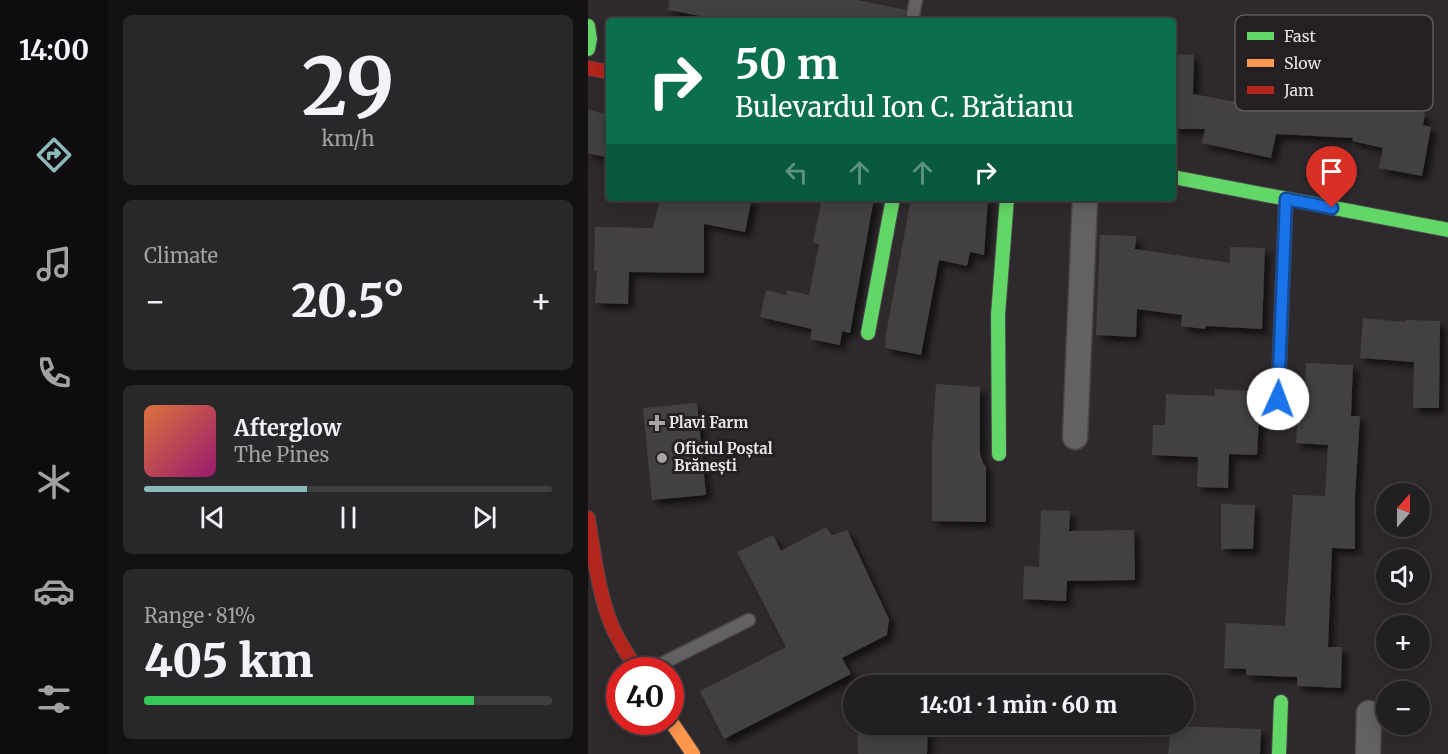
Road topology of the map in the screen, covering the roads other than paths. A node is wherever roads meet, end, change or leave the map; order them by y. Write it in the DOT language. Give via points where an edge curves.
graph roads {
  1 [pos="916,0"];
  2 [pos="913,18"];
  3 [pos="592,29"];
  4 [pos="588,50"];
  5 [pos="588,68"];
  6 [pos="606,71"];
  7 [pos="1176,178"];
  8 [pos="1286,199"];
  9 [pos="892,201"];
  10 [pos="1007,201"];
  11 [pos="1086,201"];
  12 [pos="1448,230"];
  13 [pos="868,333"];
  14 [pos="1278,399"];
  15 [pos="1075,437"];
  16 [pos="999,454"];
  17 [pos="588,518"];
  18 [pos="594,608"];
  19 [pos="749,620"];
  20 [pos="629,657"];
  21 [pos="675,657"];
  22 [pos="1281,702"];
  23 [pos="1369,714"];
  24 [pos="680,735"];
  25 [pos="693,754"];
  26 [pos="1280,754"];
  27 [pos="1368,754"];
  1 -- 2 [label="lane"];
  3 -- 4 [label="street"];
  5 -- 6 [label="street"];
  7 -- 8 [label="street"];
  8 -- 12 [label="street"];
  8 -- 14 [label="street"];
  9 -- 13 [label="street"];
  10 -- 16 [label="street" via="998,315"];
  11 -- 15 [label="street"];
  17 -- 18 [label="street"];
  18 -- 20 [label="street" via="612,626"];
  19 -- 21 [label="lane"];
  22 -- 26 [label="street"];
  23 -- 27 [label="street"];
  24 -- 25 [label="street"];
}
